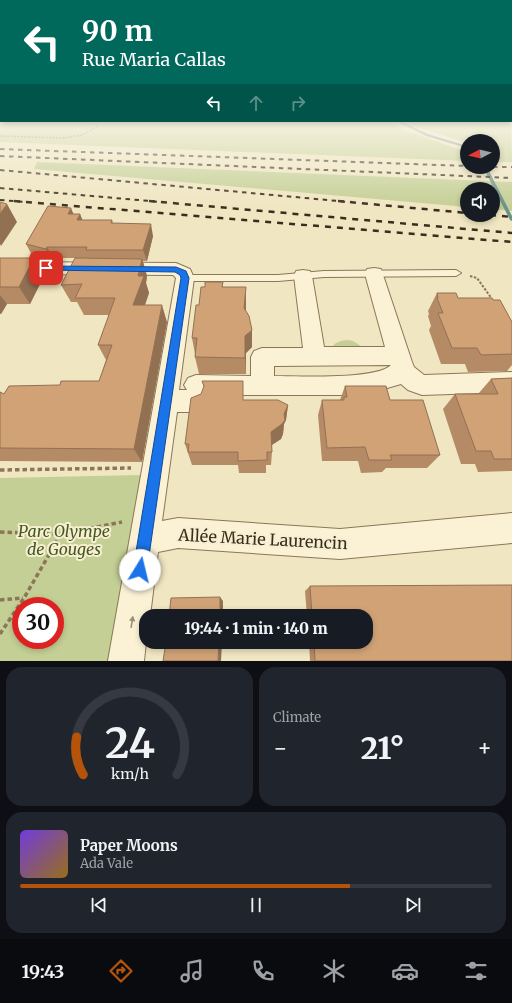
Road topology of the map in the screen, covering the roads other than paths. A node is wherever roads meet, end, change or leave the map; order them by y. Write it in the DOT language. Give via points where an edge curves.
graph roads {
  1 [pos="0,268"];
  2 [pos="456,273"];
  3 [pos="374,274"];
  4 [pos="303,276"];
  5 [pos="185,278"];
  6 [pos="325,357"];
  7 [pos="401,362"];
  8 [pos="512,382"];
  9 [pos="262,386"];
  10 [pos="339,386"];
  11 [pos="167,401"];
  12 [pos="512,528"];
  13 [pos="145,540"];
  14 [pos="126,661"];
  1 -- 5 [label="street" via="176,269 183,273"];
  2 -- 3 [label="lane"];
  3 -- 4 [label="lane"];
  3 -- 7 [label="street"];
  4 -- 5 [label="lane"];
  4 -- 6 [label="street"];
  5 -- 11 [label="street"];
  6 -- 7 [label="street"];
  6 -- 9 [label="street" via="262,357"];
  6 -- 10 [label="street"];
  7 -- 8 [label="street" via="407,376 422,386"];
  7 -- 10 [label="street" via="394,378 364,385"];
  9 -- 10 [label="street"];
  9 -- 11 [label="street" via="195,393"];
  11 -- 13 [label="street"];
  12 -- 13 [label="street, Allée Marie Laurencin" via="340,544 178,533"];
  14 -- 13 [label="street, one-way"];
}
